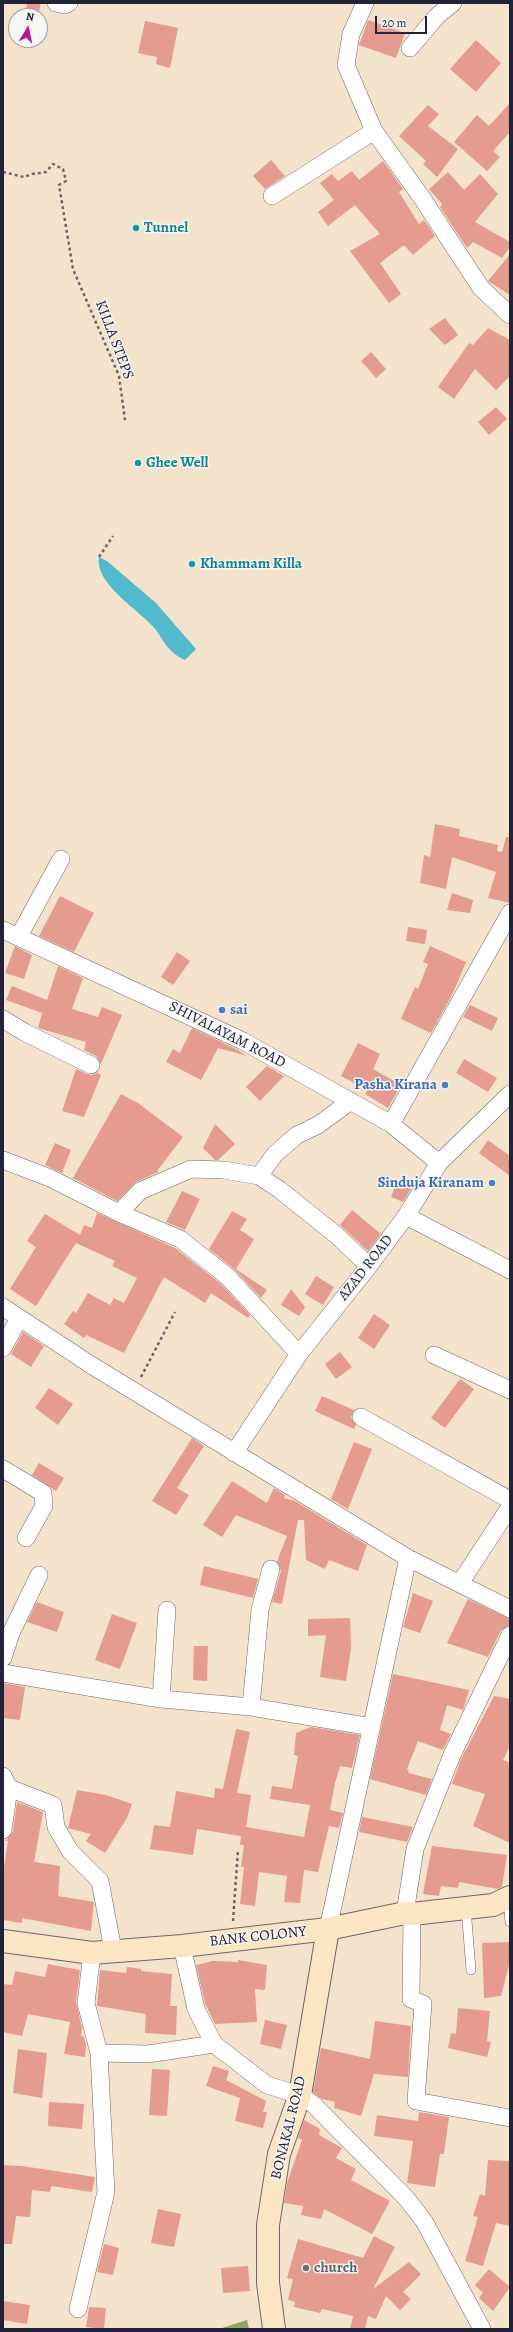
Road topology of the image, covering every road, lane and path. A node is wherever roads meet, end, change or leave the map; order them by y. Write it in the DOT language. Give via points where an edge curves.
graph roads {
  1 [pos="56,3"];
  2 [pos="69,3"];
  3 [pos="365,3"];
  4 [pos="453,3"];
  5 [pos="410,48"];
  6 [pos="374,131"];
  7 [pos="3,172"];
  8 [pos="272,196"];
  9 [pos="510,315"];
  10 [pos="125,420"];
  11 [pos="113,536"];
  12 [pos="99,557"];
  13 [pos="61,859"];
  14 [pos="510,913"];
  15 [pos="7,932"];
  16 [pos="3,1019"];
  17 [pos="91,1065"];
  18 [pos="510,1094"];
  19 [pos="351,1101"];
  20 [pos="391,1124"];
  21 [pos="3,1160"];
  22 [pos="439,1163"];
  23 [pos="259,1176"];
  24 [pos="119,1213"];
  25 [pos="406,1216"];
  26 [pos="369,1266"];
  27 [pos="510,1270"];
  28 [pos="3,1307"];
  29 [pos="175,1312"];
  30 [pos="19,1318"];
  31 [pos="3,1348"];
  32 [pos="299,1354"];
  33 [pos="434,1355"];
  34 [pos="134,1390"];
  35 [pos="510,1390"];
  36 [pos="361,1417"];
  37 [pos="234,1453"];
  38 [pos="3,1469"];
  39 [pos="510,1500"];
  40 [pos="510,1507"];
  41 [pos="26,1538"];
  42 [pos="408,1558"];
  43 [pos="271,1569"];
  44 [pos="39,1575"];
  45 [pos="460,1583"];
  46 [pos="510,1609"];
  47 [pos="167,1610"];
  48 [pos="510,1634"];
  49 [pos="3,1658"];
  50 [pos="3,1673"];
  51 [pos="161,1700"];
  52 [pos="251,1707"];
  53 [pos="372,1727"];
  54 [pos="6,1782"];
  55 [pos="3,1830"];
  56 [pos="238,1850"];
  57 [pos="509,1898"];
  58 [pos="466,1908"];
  59 [pos="409,1913"];
  60 [pos="510,1922"];
  61 [pos="328,1929"];
  62 [pos="232,1939"];
  63 [pos="3,1941"];
  64 [pos="182,1946"];
  65 [pos="103,1952"];
  66 [pos="471,1970"];
  67 [pos="214,2044"];
  68 [pos="99,2053"];
  69 [pos="300,2095"];
  70 [pos="510,2118"];
  71 [pos="78,2309"];
  72 [pos="274,2329"];
  73 [pos="482,2329"];
  1 -- 2 [label="street"];
  3 -- 6 [label="street" via="352,34 346,65"];
  4 -- 5 [label="street" via="436,16"];
  6 -- 8 [label="street"];
  6 -- 9 [label="street" via="481,288"];
  7 -- 10 [label="path, KILLA STEPS" via="24,177 46,172 54,164 63,169 66,181 59,185 73,269 119,376"];
  11 -- 12 [label="path"];
  13 -- 15 [label="street"];
  14 -- 20 [label="street"];
  15 -- 19 [label="street, SHIVALAYAM ROAD" via="243,1041"];
  16 -- 17 [label="street"];
  18 -- 22 [label="street, AZAD ROAD"];
  19 -- 20 [label="street, SHIVALAYAM ROAD"];
  19 -- 23 [label="street" via="318,1125 297,1135 275,1154"];
  20 -- 22 [label="street, SHIVALAYAM ROAD"];
  21 -- 24 [label="street" via="50,1178"];
  22 -- 25 [label="street, AZAD ROAD"];
  23 -- 24 [label="street" via="218,1169 191,1169 140,1191"];
  23 -- 26 [label="street" via="335,1234"];
  24 -- 32 [label="street" via="180,1239 228,1277"];
  25 -- 26 [label="street, AZAD ROAD"];
  25 -- 27 [label="street"];
  26 -- 32 [label="street, AZAD ROAD"];
  28 -- 30 [label="street"];
  29 -- 34 [label="path"];
  30 -- 31 [label="street"];
  30 -- 34 [label="street"];
  32 -- 37 [label="street, AZAD ROAD"];
  33 -- 35 [label="street"];
  34 -- 37 [label="street"];
  36 -- 39 [label="street"];
  37 -- 42 [label="street"];
  38 -- 41 [label="street" via="43,1493 44,1506"];
  40 -- 45 [label="street"];
  42 -- 45 [label="street"];
  42 -- 53 [label="street"];
  43 -- 52 [label="street" via="260,1610"];
  44 -- 49 [label="street" via="11,1633"];
  45 -- 46 [label="street"];
  47 -- 51 [label="street"];
  48 -- 59 [label="street" via="452,1755 415,1849"];
  50 -- 51 [label="street"];
  51 -- 52 [label="street"];
  52 -- 53 [label="street"];
  53 -- 61 [label="street"];
  54 -- 55 [label="street"];
  54 -- 65 [label="street" via="53,1805 56,1827 70,1851 100,1881"];
  56 -- 62 [label="path"];
  57 -- 58 [label="main road, BANK COLONY" via="493,1905"];
  57 -- 60 [label="lane"];
  58 -- 59 [label="main road, BANK COLONY"];
  58 -- 66 [label="lane"];
  59 -- 61 [label="main road, BANK COLONY"];
  59 -- 70 [label="street" via="411,1999 424,2004 416,2102"];
  61 -- 62 [label="main road, BANK COLONY"];
  61 -- 69 [label="main road, BONAKAL ROAD"];
  62 -- 64 [label="main road, BANK COLONY"];
  63 -- 65 [label="main road, BANK COLONY"];
  64 -- 65 [label="main road, BANK COLONY"];
  64 -- 67 [label="street" via="196,2009"];
  65 -- 68 [label="street" via="86,2003"];
  67 -- 68 [label="street" via="148,2054"];
  67 -- 69 [label="street" via="267,2086"];
  68 -- 71 [label="street" via="106,2192"];
  69 -- 72 [label="main road, BONAKAL ROAD" via="279,2154 268,2225 268,2284"];
  69 -- 73 [label="street" via="314,2104 406,2198 424,2221"];
}
